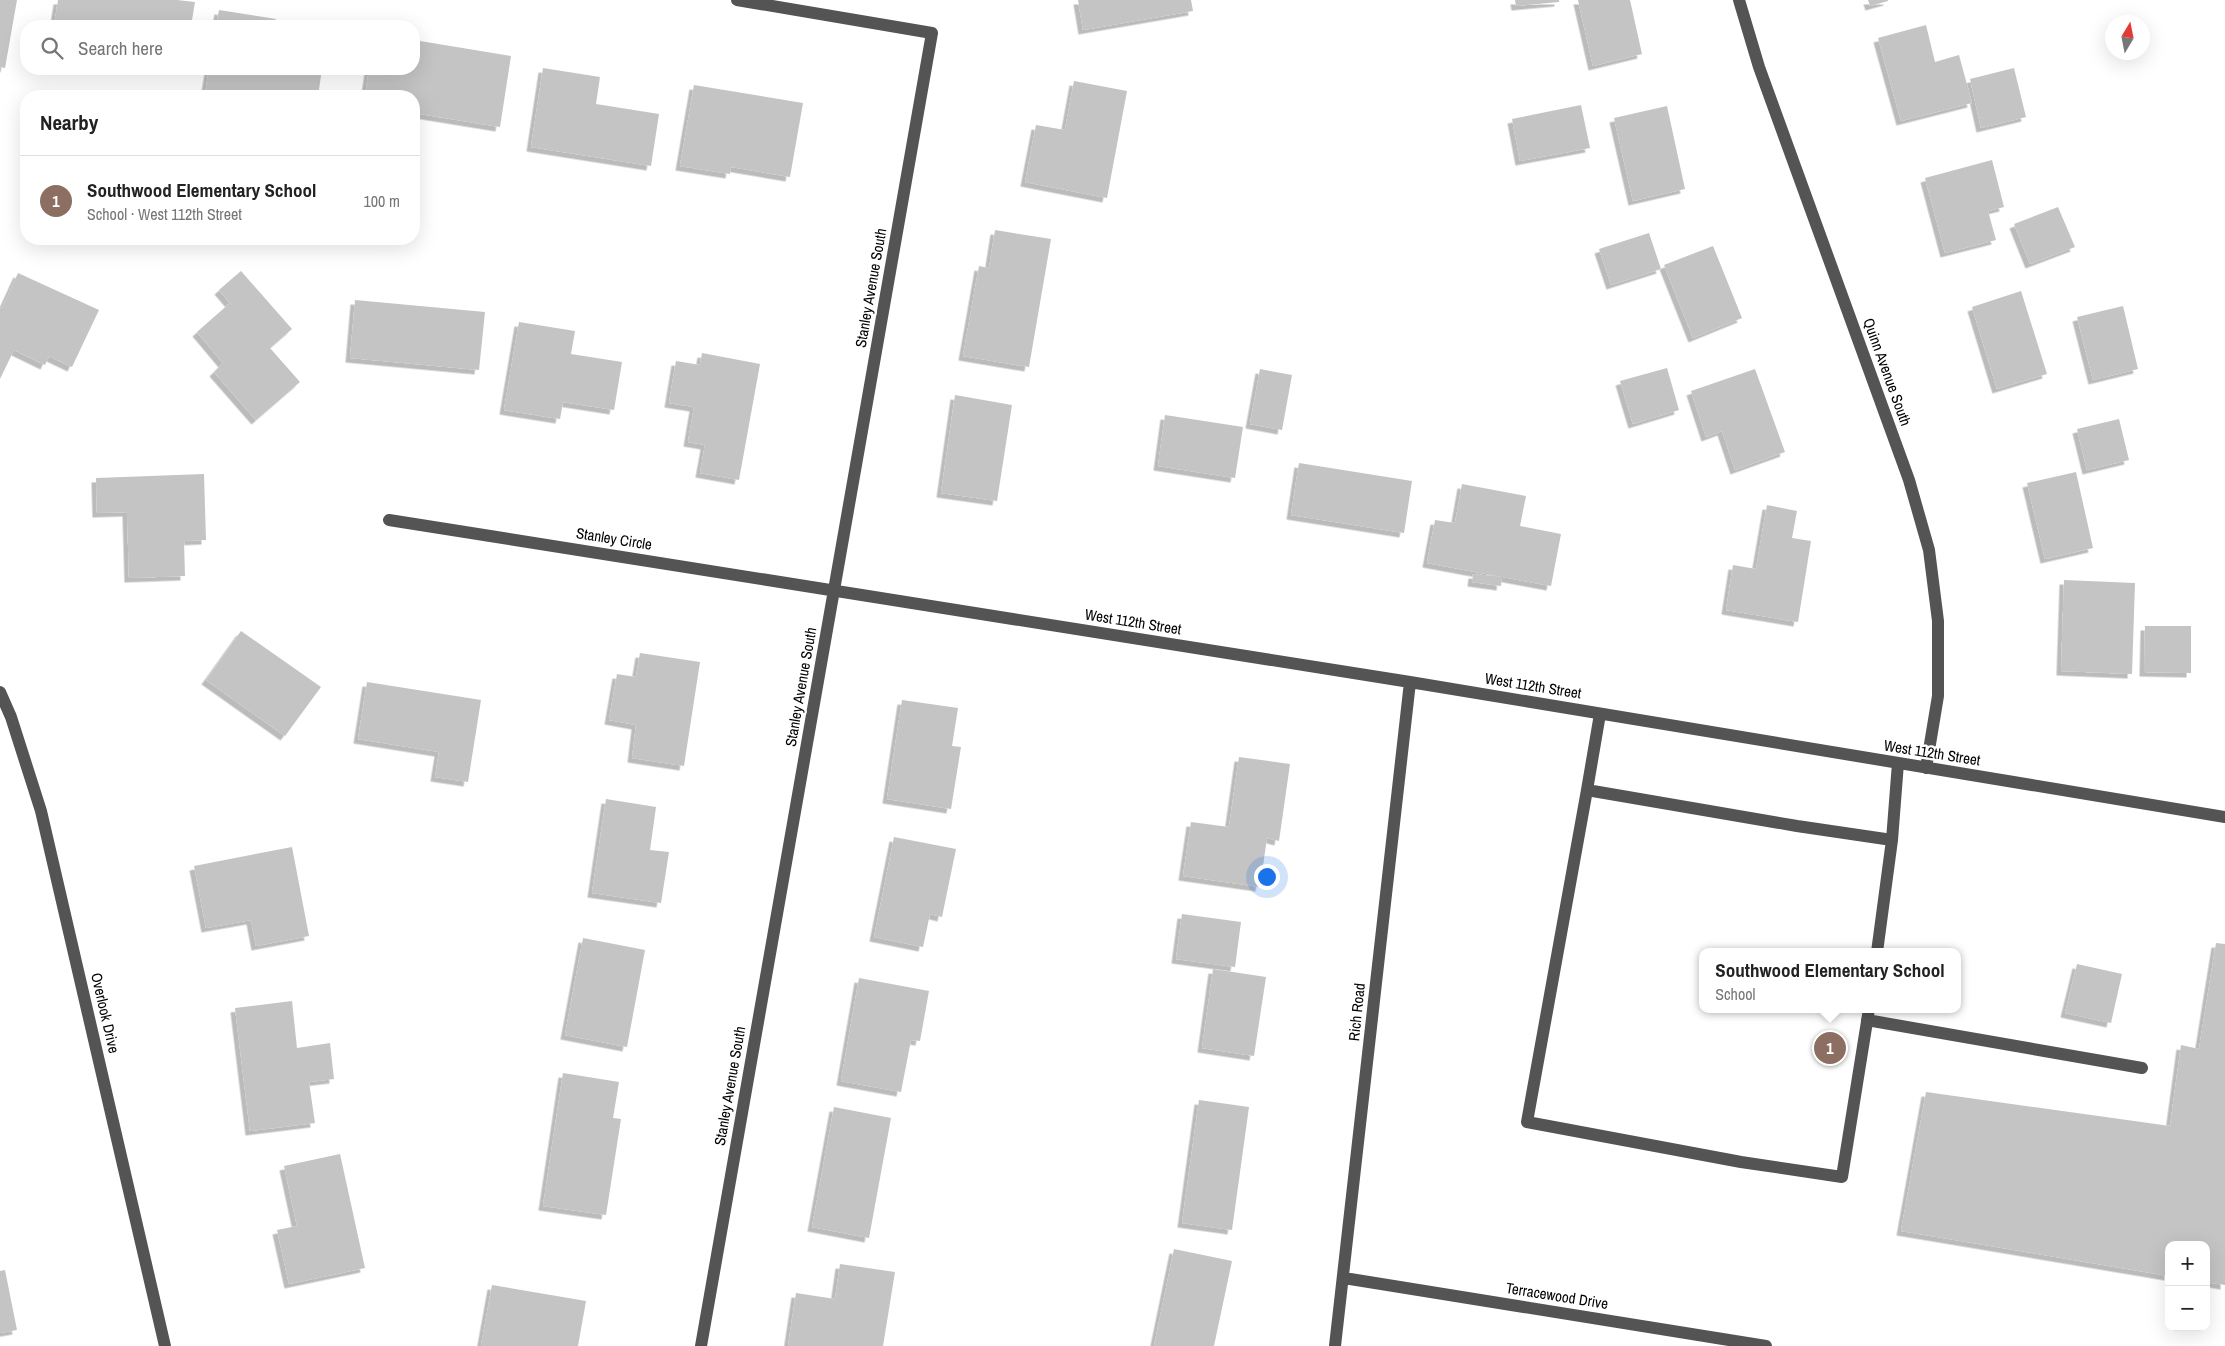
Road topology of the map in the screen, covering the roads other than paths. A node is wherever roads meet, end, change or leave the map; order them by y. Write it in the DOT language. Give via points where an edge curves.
graph roads {
  1 [pos="737,0"];
  2 [pos="1739,0"];
  3 [pos="389,520"];
  4 [pos="834,591"];
  5 [pos="1410,682"];
  6 [pos="0,692"];
  7 [pos="1600,714"];
  8 [pos="1898,763"];
  9 [pos="1926,768"];
  10 [pos="1587,790"];
  11 [pos="2225,817"];
  12 [pos="1892,840"];
  13 [pos="1877,948"];
  14 [pos="1868,1015"];
  15 [pos="2142,1068"];
  16 [pos="1344,1278"];
  17 [pos="165,1346"];
  18 [pos="701,1346"];
  19 [pos="1334,1346"];
  20 [pos="1766,1346"];
  1 -- 4 [label="street, Stanley Avenue South" via="932,33"];
  2 -- 9 [label="street, Quinn Avenue South" via="1759,67 1909,480 1929,550 1938,621 1938,696"];
  3 -- 4 [label="street, Stanley Circle"];
  4 -- 5 [label="street, West 112th Street"];
  4 -- 18 [label="street, Stanley Avenue South"];
  5 -- 7 [label="street, West 112th Street"];
  5 -- 16 [label="street, Rich Road"];
  6 -- 17 [label="street, Overlook Drive" via="41,811"];
  7 -- 8 [label="street, West 112th Street"];
  7 -- 10 [label="street"];
  8 -- 9 [label="street, West 112th Street"];
  8 -- 12 [label="street"];
  9 -- 11 [label="street, West 112th Street"];
  10 -- 12 [label="street"];
  10 -- 14 [label="street" via="1527,1122 1741,1162 1842,1177"];
  12 -- 13 [label="street"];
  14 -- 15 [label="street"];
  16 -- 19 [label="street, Rich Road"];
  16 -- 20 [label="street, Terracewood Drive"];
}
